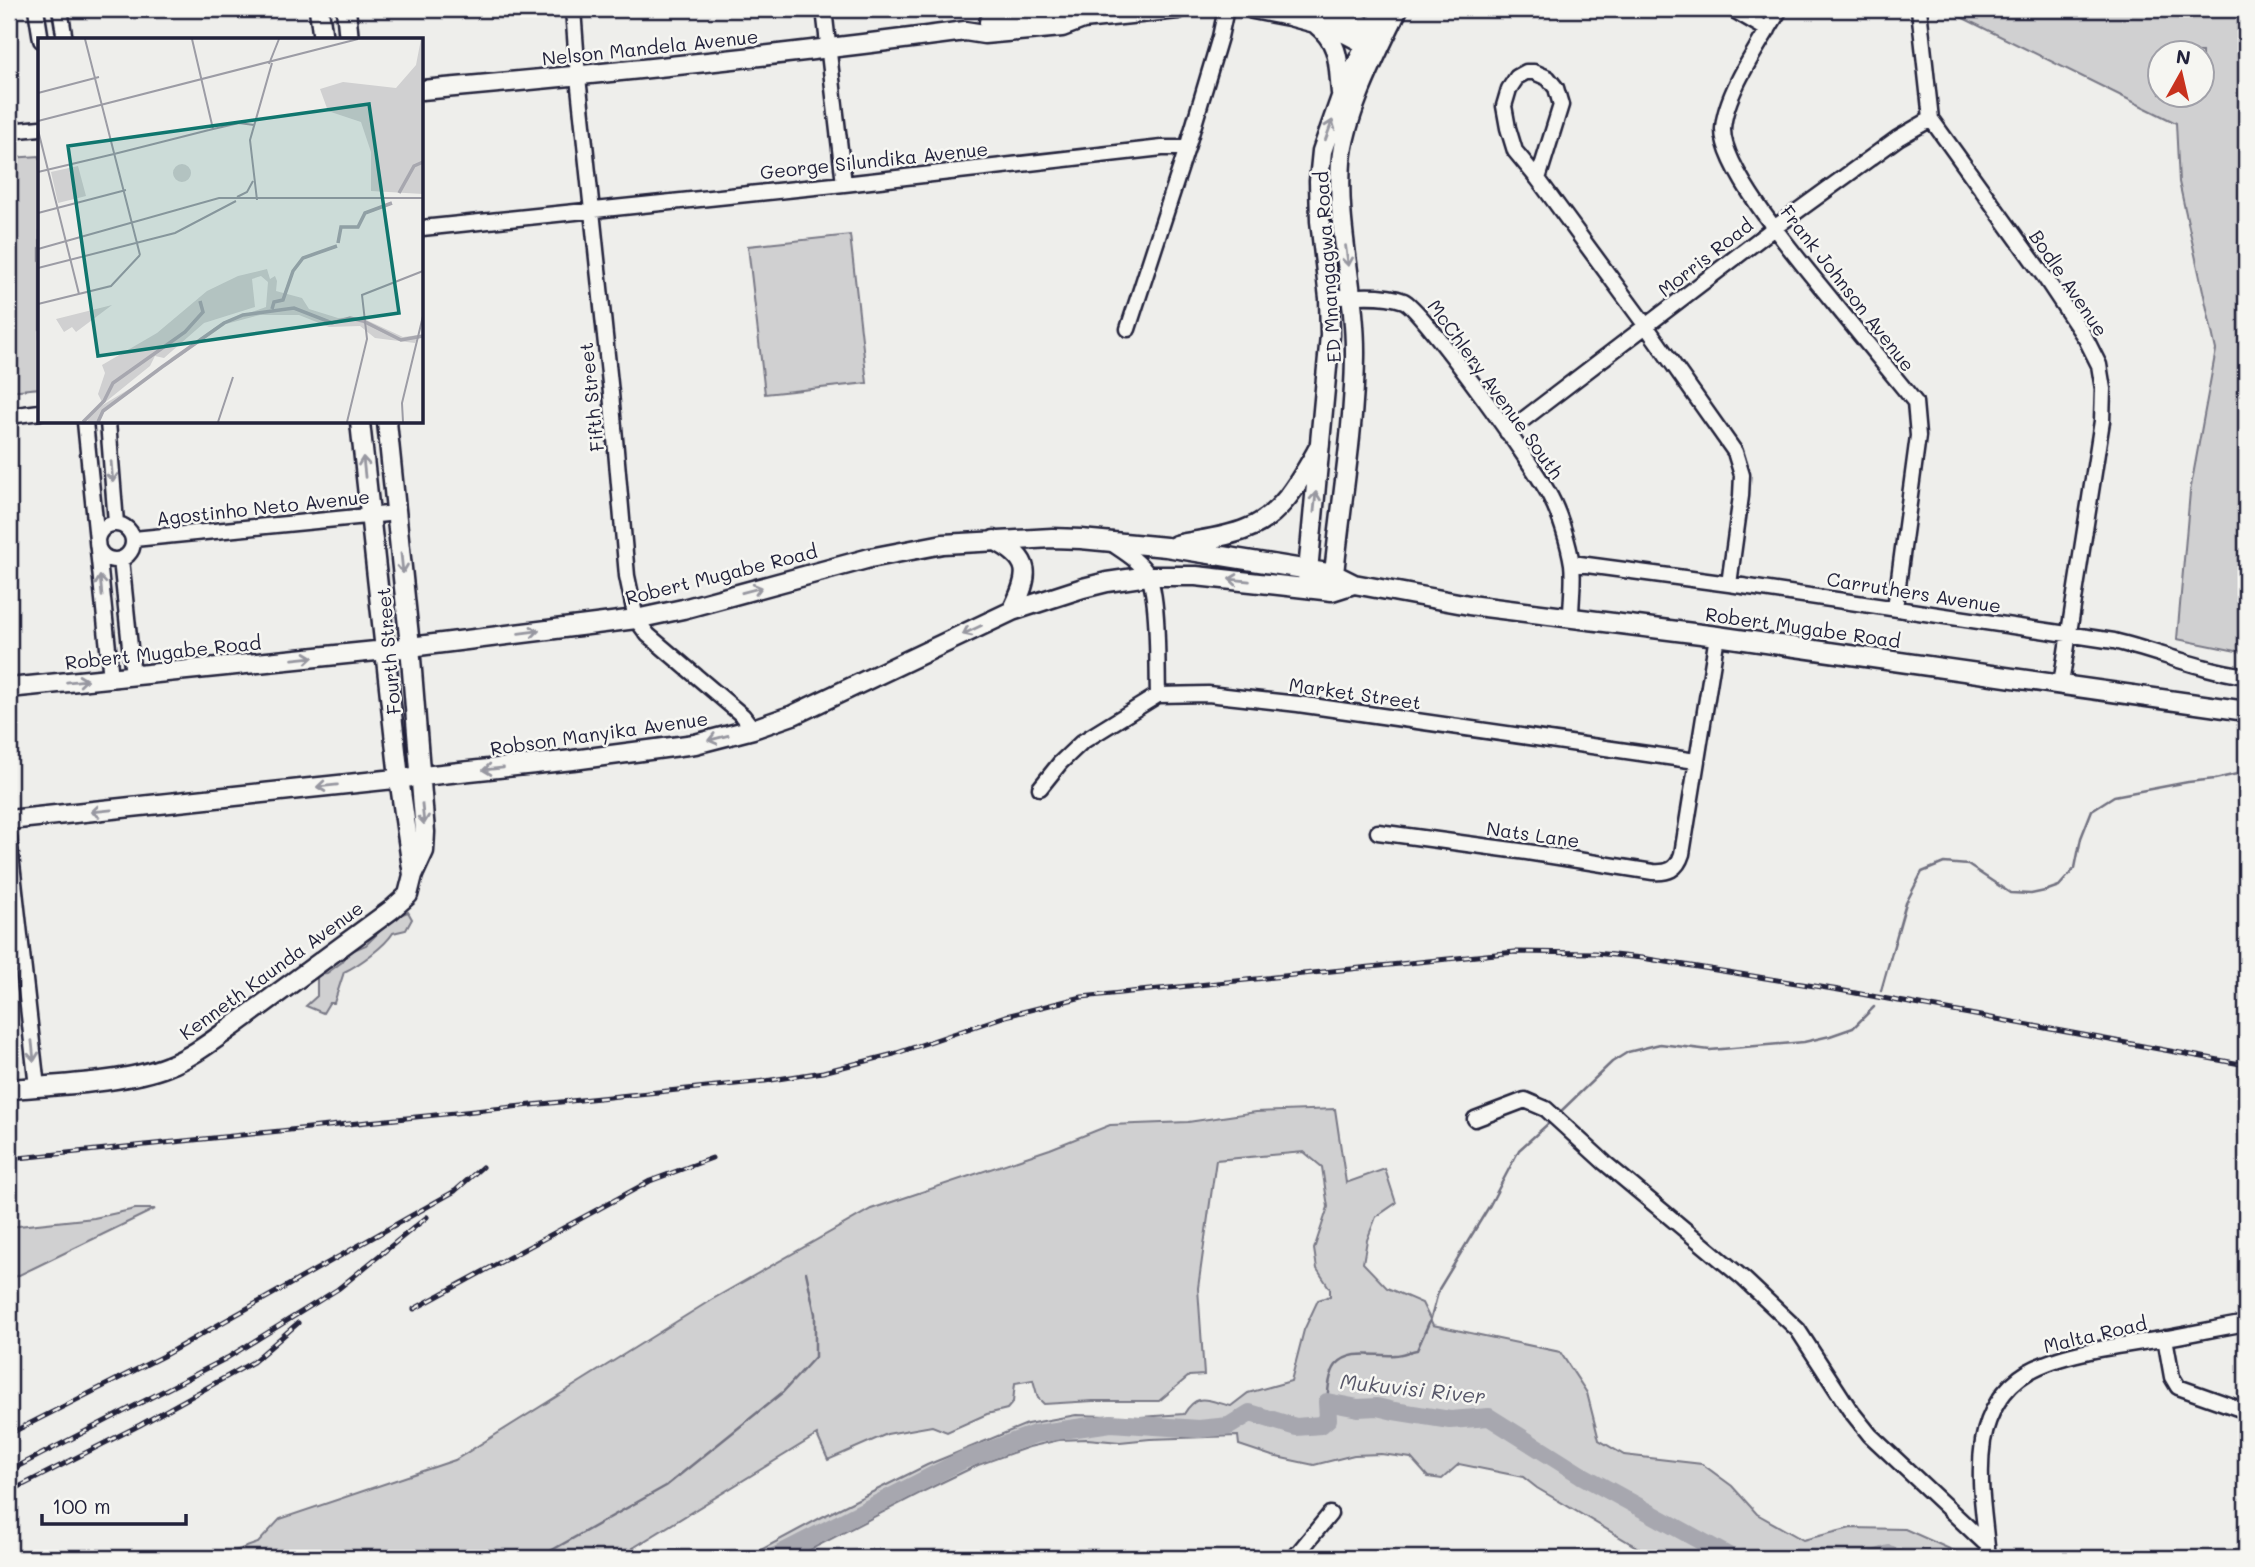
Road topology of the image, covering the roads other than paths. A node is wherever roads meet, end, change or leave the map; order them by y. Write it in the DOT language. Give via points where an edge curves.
graph roads {
  1 [pos="36,9"];
  2 [pos="60,9"];
  3 [pos="319,9"];
  4 [pos="346,9"];
  5 [pos="573,9"];
  6 [pos="824,9"];
  7 [pos="1178,9"];
  8 [pos="1226,9"];
  9 [pos="1253,9"];
  10 [pos="1383,9"];
  11 [pos="1398,9"];
  12 [pos="1732,9"];
  13 [pos="1780,9"];
  14 [pos="1919,9"];
  15 [pos="1082,14"];
  16 [pos="1318,16"];
  17 [pos="1768,30"];
  18 [pos="41,38"];
  19 [pos="65,38"];
  20 [pos="323,38"];
  21 [pos="349,38"];
  22 [pos="1375,40"];
  23 [pos="828,49"];
  24 [pos="578,77"];
  25 [pos="424,90"];
  26 [pos="1341,97"];
  27 [pos="1931,119"];
  28 [pos="38,128"];
  29 [pos="9,131"];
  30 [pos="1187,148"];
  31 [pos="1538,178"];
  32 [pos="844,184"];
  33 [pos="592,209"];
  34 [pos="424,228"];
  35 [pos="1774,228"];
  36 [pos="1353,296"];
  37 [pos="1329,299"];
  38 [pos="1646,326"];
  39 [pos="1128,329"];
  40 [pos="38,412"];
  41 [pos="9,416"];
  42 [pos="85,424"];
  43 [pos="108,424"];
  44 [pos="360,424"];
  45 [pos="387,424"];
  46 [pos="1507,432"];
  47 [pos="1321,444"];
  48 [pos="397,513"];
  49 [pos="370,517"];
  50 [pos="116,523"];
  51 [pos="134,539"];
  52 [pos="994,540"];
  53 [pos="1111,543"];
  54 [pos="97,544"];
  55 [pos="1166,547"];
  56 [pos="121,559"];
  57 [pos="1572,563"];
  58 [pos="1308,570"];
  59 [pos="1148,576"];
  60 [pos="1333,583"];
  61 [pos="1729,584"];
  62 [pos="1307,589"];
  63 [pos="1895,608"];
  64 [pos="1012,611"];
  65 [pos="1571,618"];
  66 [pos="636,619"];
  67 [pos="1717,636"];
  68 [pos="2069,636"];
  69 [pos="410,646"];
  70 [pos="386,650"];
  71 [pos="133,676"];
  72 [pos="2246,676"];
  73 [pos="111,678"];
  74 [pos="2061,684"];
  75 [pos="9,688"];
  76 [pos="1158,695"];
  77 [pos="2246,710"];
  78 [pos="753,729"];
  79 [pos="1696,761"];
  80 [pos="419,777"];
  81 [pos="399,778"];
  82 [pos="1040,788"];
  83 [pos="9,820"];
  84 [pos="1378,832"];
  85 [pos="9,837"];
  86 [pos="413,875"];
  87 [pos="16,957"];
  88 [pos="37,1087"];
  89 [pos="9,1089"];
  90 [pos="1475,1119"];
  91 [pos="2246,1323"];
  92 [pos="2165,1338"];
  93 [pos="2246,1411"];
  94 [pos="1330,1514"];
  95 [pos="1988,1551"];
  96 [pos="1294,1558"];
  1 -- 18 [label="street"];
  2 -- 19 [label="street"];
  3 -- 20 [label="main road"];
  4 -- 21 [label="main road"];
  5 -- 24 [label="street, Fifth Street"];
  6 -- 23 [label="street"];
  7 -- 15 [label="main road, Nelson Mandela Avenue"];
  8 -- 30 [label="street"];
  9 -- 16 [label="main road"];
  10 -- 22 [label="main road, ED Mnangagwa Road"];
  11 -- 22 [label="main road, ED Mnangagwa Road"];
  12 -- 17 [label="street"];
  13 -- 17 [label="street, Frank Johnson Avenue"];
  14 -- 27 [label="street, Bodle Avenue"];
  15 -- 23 [label="main road, Nelson Mandela Avenue" via="978,23 965,31"];
  16 -- 22 [label="main road" via="1337,29"];
  16 -- 26 [label="main road" via="1334,42"];
  17 -- 35 [label="street, Frank Johnson Avenue" via="1728,104 1723,129 1727,151"];
  22 -- 26 [label="main road, ED Mnangagwa Road"];
  22 -- 36 [label="main road, ED Mnangagwa Road, one-way" via="1342,159 1342,212"];
  23 -- 24 [label="main road, Nelson Mandela Avenue"];
  23 -- 32 [label="street"];
  24 -- 25 [label="main road, Nelson Mandela Avenue"];
  24 -- 33 [label="street, Fifth Street"];
  37 -- 26 [label="main road, ED Mnangagwa Road, one-way" via="1319,181 1322,151"];
  27 -- 35 [label="street, Morris Road"];
  27 -- 68 [label="street, Bodle Avenue" via="2046,279 2099,365 2102,421"];
  28 -- 29 [label="street"];
  30 -- 32 [label="street, George Silundika Avenue"];
  30 -- 39 [label="street"];
  31 -- 31 [label="street" via="1515,151 1504,106 1509,89 1526,72 1548,78 1561,105"];
  31 -- 38 [label="street"];
  32 -- 33 [label="street, George Silundika Avenue"];
  33 -- 34 [label="street, George Silundika Avenue"];
  33 -- 66 [label="street, Fifth Street" via="627,576"];
  35 -- 38 [label="street, Morris Road"];
  35 -- 63 [label="street, Frank Johnson Avenue" via="1915,402 1918,436"];
  36 -- 37 [label="street, McChlery Avenue South"];
  36 -- 46 [label="street, McChlery Avenue South" via="1396,299 1414,308"];
  36 -- 60 [label="main road, ED Mnangagwa Road" via="1355,362"];
  37 -- 47 [label="main road, ED Mnangagwa Road"];
  38 -- 46 [label="street, Morris Road"];
  38 -- 61 [label="street" via="1735,452 1742,486"];
  40 -- 41 [label="street"];
  42 -- 54 [label="street"];
  43 -- 50 [label="street, one-way"];
  49 -- 44 [label="main road, one-way"];
  45 -- 48 [label="main road, Fourth Street"];
  46 -- 57 [label="street, McChlery Avenue South" via="1551,497"];
  47 -- 55 [label="main road" via="1293,490 1266,519 1248,529"];
  58 -- 47 [label="main road, ED Mnangagwa Road, one-way"];
  48 -- 49 [label="street, Agostinho Neto Avenue"];
  48 -- 69 [label="main road, Fourth Street, one-way"];
  49 -- 51 [label="street, Agostinho Neto Avenue"];
  49 -- 70 [label="main road"];
  50 -- 51 [label="street, Agostinho Neto Avenue" via="128,528"];
  50 -- 54 [label="street" via="100,531"];
  51 -- 56 [label="street, Agostinho Neto Avenue" via="131,552"];
  52 -- 53 [label="main road, Robert Mugabe Road"];
  52 -- 64 [label="main road" via="1019,555 1023,564 1024,583"];
  66 -- 52 [label="main road, Robert Mugabe Road, one-way" via="870,558"];
  53 -- 55 [label="main road, Robert Mugabe Road"];
  53 -- 59 [label="street"];
  54 -- 56 [label="street" via="103,555"];
  73 -- 54 [label="street, one-way"];
  55 -- 58 [label="main road, Robert Mugabe Road"];
  56 -- 71 [label="street"];
  57 -- 61 [label="street, Carruthers Avenue"];
  57 -- 65 [label="street, McChlery Avenue South"];
  58 -- 60 [label="main road, Robert Mugabe Road"];
  58 -- 62 [label="main road, ED Mnangagwa Road"];
  62 -- 59 [label="main road, Robson Manyika Avenue, one-way" via="1196,576"];
  59 -- 64 [label="main road, Robson Manyika Avenue" via="1083,588"];
  59 -- 76 [label="street" via="1155,604"];
  60 -- 62 [label="main road, Robson Manyika Avenue"];
  60 -- 65 [label="main road, Robert Mugabe Road"];
  61 -- 63 [label="street, Carruthers Avenue"];
  63 -- 68 [label="street, Carruthers Avenue"];
  64 -- 78 [label="main road, Robson Manyika Avenue, one-way" via="793,715"];
  65 -- 67 [label="main road, Robert Mugabe Road"];
  69 -- 66 [label="main road, Robert Mugabe Road, one-way"];
  66 -- 78 [label="street"];
  67 -- 74 [label="main road, Robert Mugabe Road"];
  67 -- 79 [label="street"];
  68 -- 72 [label="street, Carruthers Avenue" via="2127,644 2217,672"];
  68 -- 74 [label="street, Bodle Avenue"];
  69 -- 70 [label="main road, Robert Mugabe Road"];
  69 -- 80 [label="main road, Fourth Street"];
  71 -- 70 [label="main road, Robert Mugabe Road, one-way"];
  70 -- 81 [label="main road"];
  71 -- 73 [label="main road, Robert Mugabe Road"];
  75 -- 73 [label="main road, Robert Mugabe Road, one-way"];
  74 -- 77 [label="main road, Robert Mugabe Road"];
  76 -- 79 [label="street, Market Street" via="1208,694 1298,704"];
  76 -- 82 [label="street" via="1082,742"];
  78 -- 80 [label="main road, Robson Manyika Avenue, one-way" via="695,744"];
  79 -- 84 [label="street, Nats Lane" via="1680,863 1668,872"];
  80 -- 81 [label="main road, Robson Manyika Avenue"];
  80 -- 86 [label="main road, Fourth Street, one-way" via="424,851"];
  81 -- 83 [label="main road, Robson Manyika Avenue, one-way"];
  81 -- 86 [label="main road"];
  85 -- 87 [label="street"];
  86 -- 88 [label="main road, Kenneth Kaunda Avenue" via="408,895 391,910 189,1056 149,1072"];
  87 -- 88 [label="street, one-way"];
  88 -- 89 [label="main road, Kenneth Kaunda Avenue"];
  90 -- 95 [label="street" via="1525,1100 1552,1114 1798,1331 1870,1434"];
  91 -- 92 [label="street, Malta Road"];
  92 -- 93 [label="street" via="2178,1387"];
  92 -- 95 [label="street, Malta Road" via="2052,1362 2031,1371 2005,1392 1989,1419 1981,1457"];
  94 -- 96 [label="street"];
}
